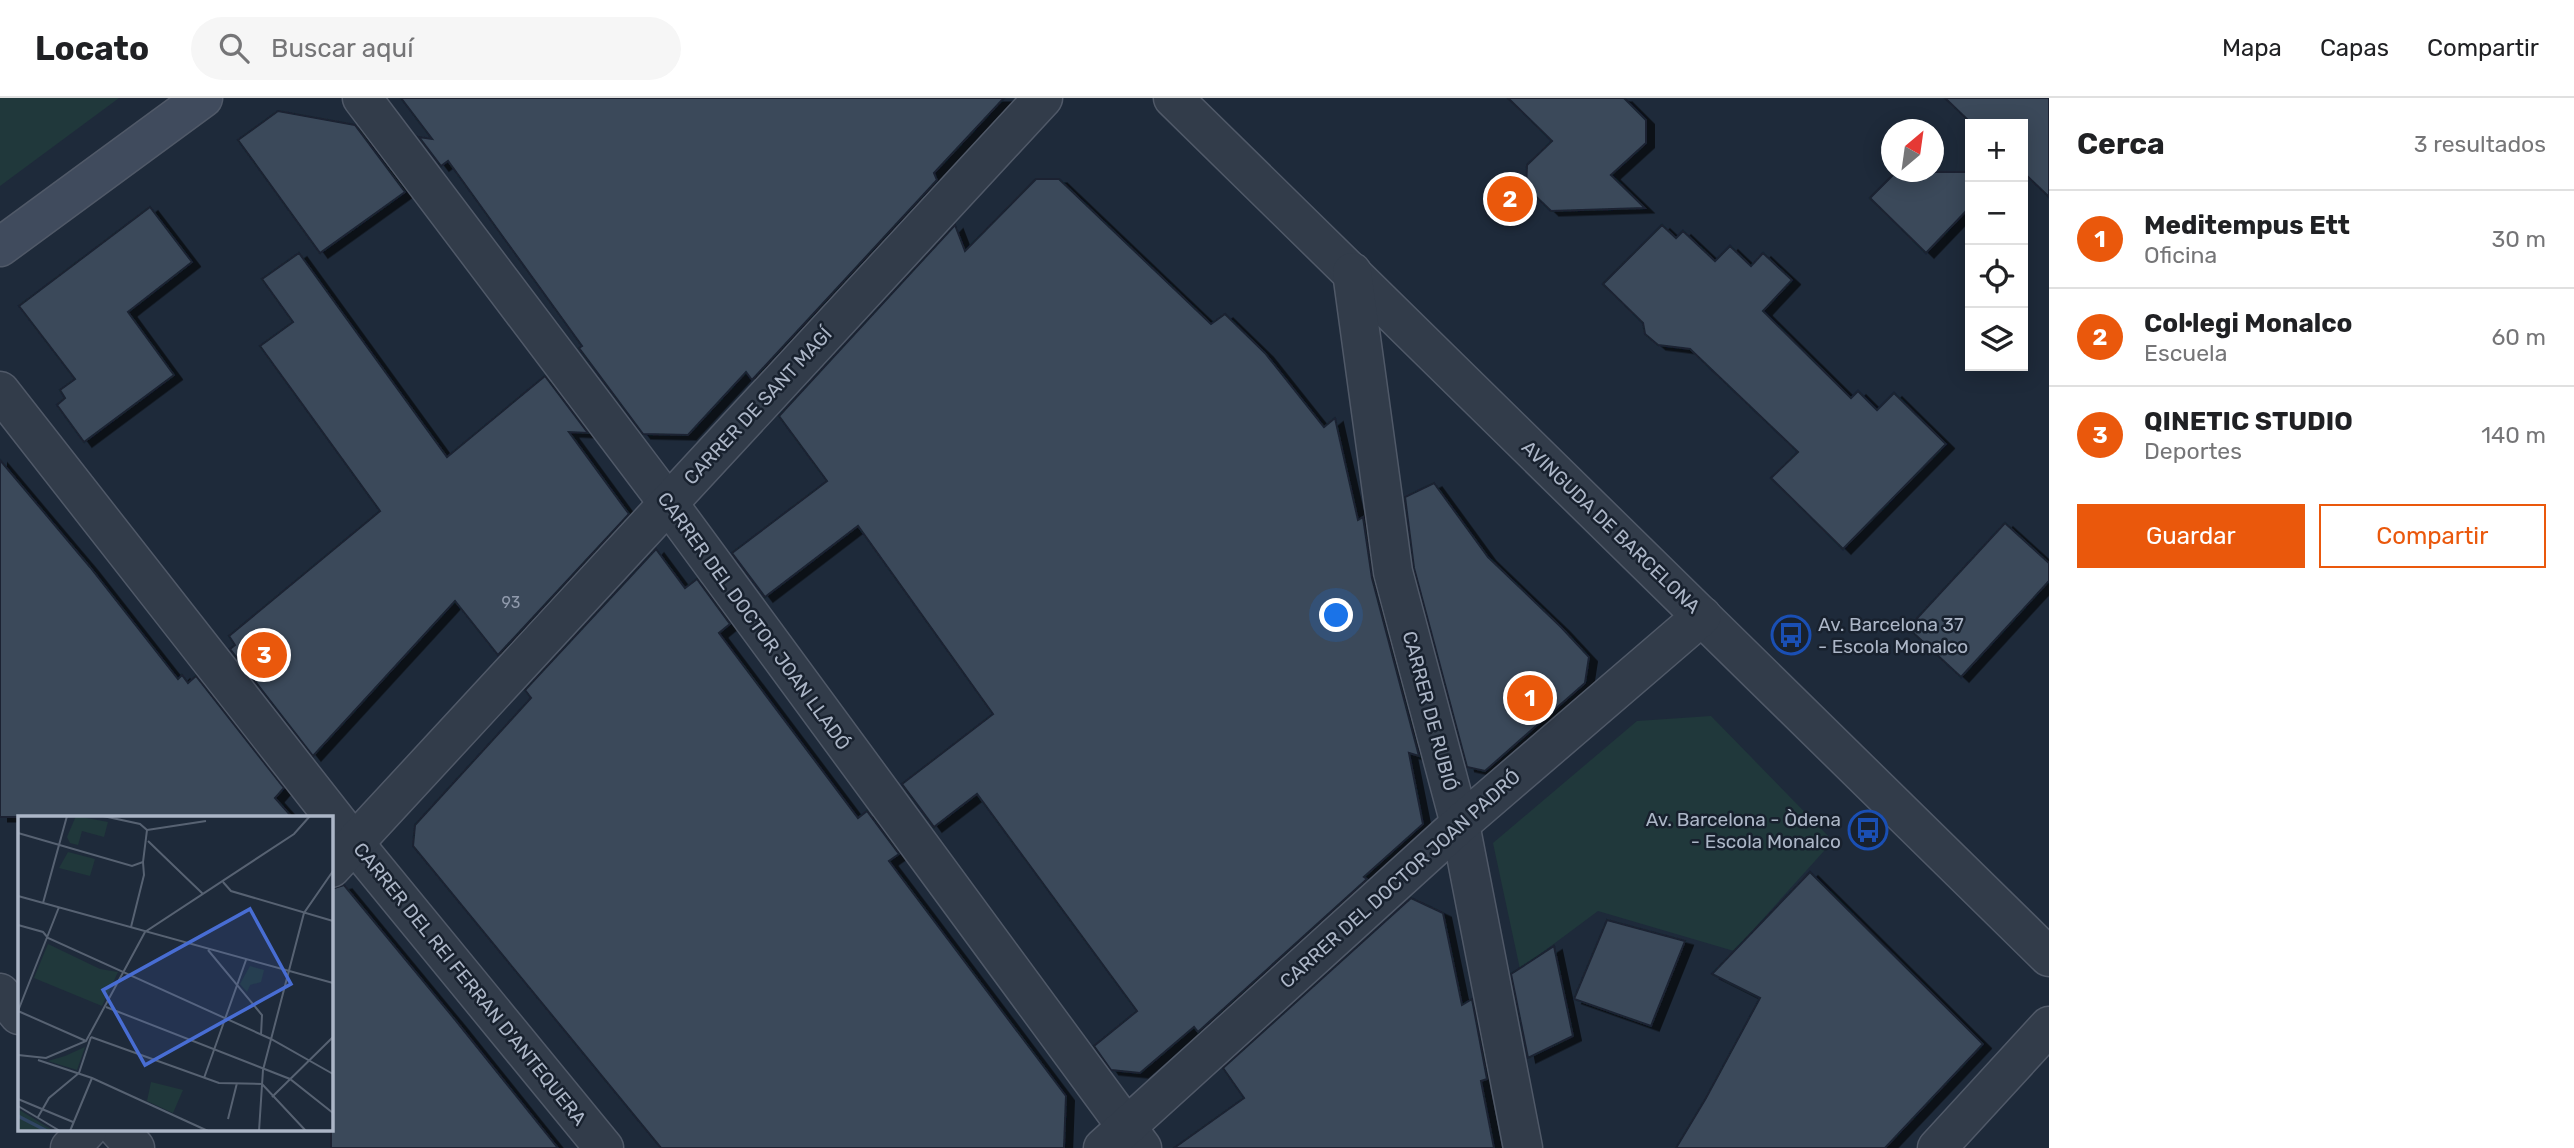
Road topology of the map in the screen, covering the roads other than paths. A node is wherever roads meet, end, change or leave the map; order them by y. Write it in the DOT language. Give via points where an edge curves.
graph roads {
  1 [pos="203,98"];
  2 [pos="362,98"];
  3 [pos="1043,98"];
  4 [pos="1173,98"];
  5 [pos="0,247"];
  6 [pos="1352,272"];
  7 [pos="0,391"];
  8 [pos="668,503"];
  9 [pos="1702,616"];
  10 [pos="314,816"];
  11 [pos="1460,824"];
  12 [pos="332,840"];
  13 [pos="343,855"];
  14 [pos="2049,957"];
  15 [pos="0,993"];
  16 [pos="18,1014"];
  17 [pos="2049,1026"];
  18 [pos="87,1130"];
  19 [pos="119,1130"];
  20 [pos="1124,1141"];
  21 [pos="70,1148"];
  22 [pos="135,1148"];
  23 [pos="604,1148"];
  24 [pos="1523,1148"];
  25 [pos="1937,1148"];
  1 -- 5 [label="street"];
  2 -- 8 [label="street, CARRER DEL DOCTOR JOAN LLADÓ"];
  3 -- 8 [label="street, CARRER DE SANT MAGÍ"];
  4 -- 6 [label="street, AVINGUDA DE BARCELONA"];
  6 -- 9 [label="street, AVINGUDA DE BARCELONA"];
  6 -- 11 [label="street, CARRER DE RUBIÓ" via="1393,572"];
  7 -- 10 [label="street, CARRER DEL REI FERRAN D'ANTEQUERA"];
  8 -- 13 [label="street, CARRER DE SANT MAGÍ"];
  8 -- 20 [label="street, CARRER DEL DOCTOR JOAN LLADÓ"];
  9 -- 11 [label="street, CARRER DEL DOCTOR JOAN PADRÓ"];
  9 -- 14 [label="street, AVINGUDA DE BARCELONA"];
  11 -- 20 [label="street, CARRER DEL DOCTOR JOAN PADRÓ"];
  11 -- 24 [label="street, CARRER DE RUBIÓ"];
  12 -- 13 [label="street, CARRER DEL REI FERRAN D'ANTEQUERA"];
  13 -- 23 [label="street, CARRER DEL REI FERRAN D'ANTEQUERA"];
  15 -- 16 [label="street"];
  17 -- 25 [label="street"];
  18 -- 21 [label="street"];
  19 -- 22 [label="street"];
}
